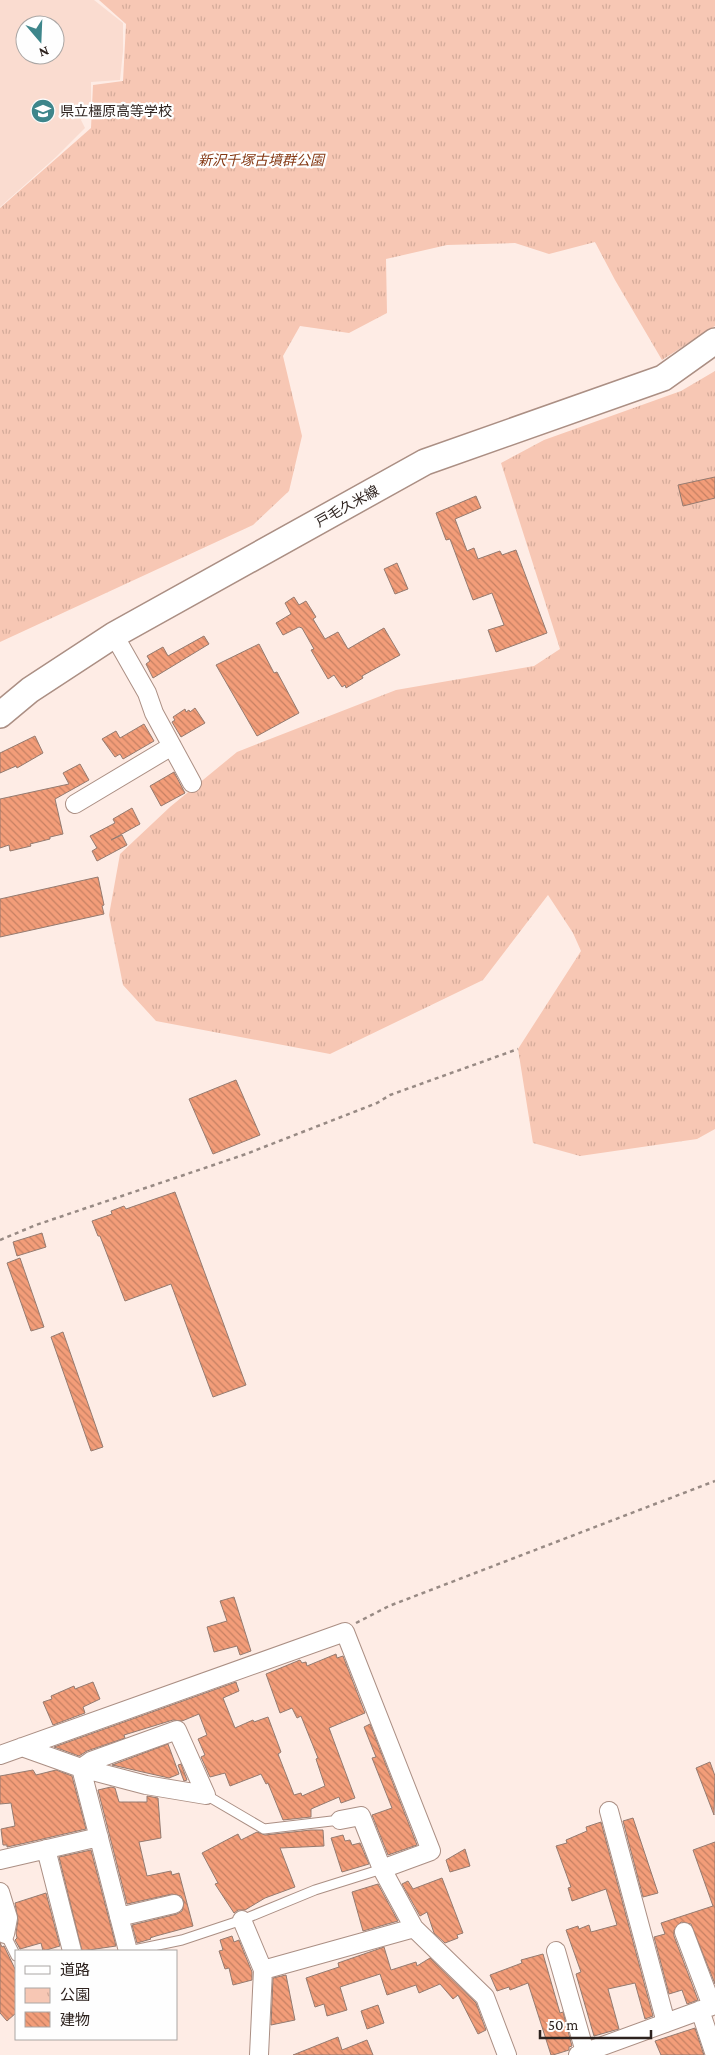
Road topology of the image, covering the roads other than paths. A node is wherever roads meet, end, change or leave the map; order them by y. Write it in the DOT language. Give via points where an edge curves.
graph roads {
  1 [pos="715,341"];
  2 [pos="114,635"];
  3 [pos="0,715"];
  4 [pos="172,746"];
  5 [pos="192,783"];
  6 [pos="75,804"];
  7 [pos="22,1747"];
  8 [pos="0,1755"];
  9 [pos="81,1768"];
  10 [pos="206,1795"];
  11 [pos="609,1811"];
  12 [pos="340,1820"];
  13 [pos="98,1837"];
  14 [pos="46,1849"];
  15 [pos="0,1860"];
  16 [pos="382,1869"];
  17 [pos="0,1892"];
  18 [pos="174,1904"];
  19 [pos="119,1917"];
  20 [pos="242,1920"];
  21 [pos="414,1928"];
  22 [pos="684,1932"];
  23 [pos="2,1936"];
  24 [pos="72,1950"];
  25 [pos="128,1950"];
  26 [pos="133,1950"];
  27 [pos="556,1951"];
  28 [pos="15,1955"];
  29 [pos="263,1970"];
  30 [pos="709,2007"];
  31 [pos="666,2023"];
  32 [pos="581,2054"];
  33 [pos="259,2055"];
  34 [pos="507,2055"];
  35 [pos="715,2055"];
  1 -- 2 [label="main road, 戸毛久米線" via="663,378 425,462"];
  2 -- 3 [label="main road, 戸毛久米線" via="30,690"];
  2 -- 4 [label="street"];
  4 -- 5 [label="street"];
  4 -- 6 [label="street"];
  7 -- 8 [label="street"];
  7 -- 9 [label="street"];
  7 -- 16 [label="street" via="345,1632 431,1850"];
  9 -- 10 [label="street" via="146,1785"];
  9 -- 10 [label="street" via="91,1761 178,1730"];
  9 -- 13 [label="street"];
  10 -- 12 [label="lane" via="264,1828"];
  11 -- 31 [label="street"];
  12 -- 16 [label="street" via="362,1816"];
  13 -- 14 [label="street"];
  13 -- 19 [label="street"];
  14 -- 15 [label="street"];
  14 -- 24 [label="street"];
  16 -- 20 [label="lane" via="315,1890"];
  16 -- 21 [label="street"];
  17 -- 23 [label="street" via="8,1918"];
  18 -- 19 [label="street"];
  19 -- 25 [label="street"];
  20 -- 26 [label="lane" via="182,1940"];
  20 -- 29 [label="street"];
  21 -- 29 [label="street"];
  21 -- 34 [label="street" via="485,1997"];
  22 -- 30 [label="street"];
  23 -- 28 [label="lane"];
  27 -- 32 [label="street"];
  29 -- 33 [label="street"];
  30 -- 31 [label="street"];
  30 -- 35 [label="street"];
  31 -- 32 [label="street"];
}
